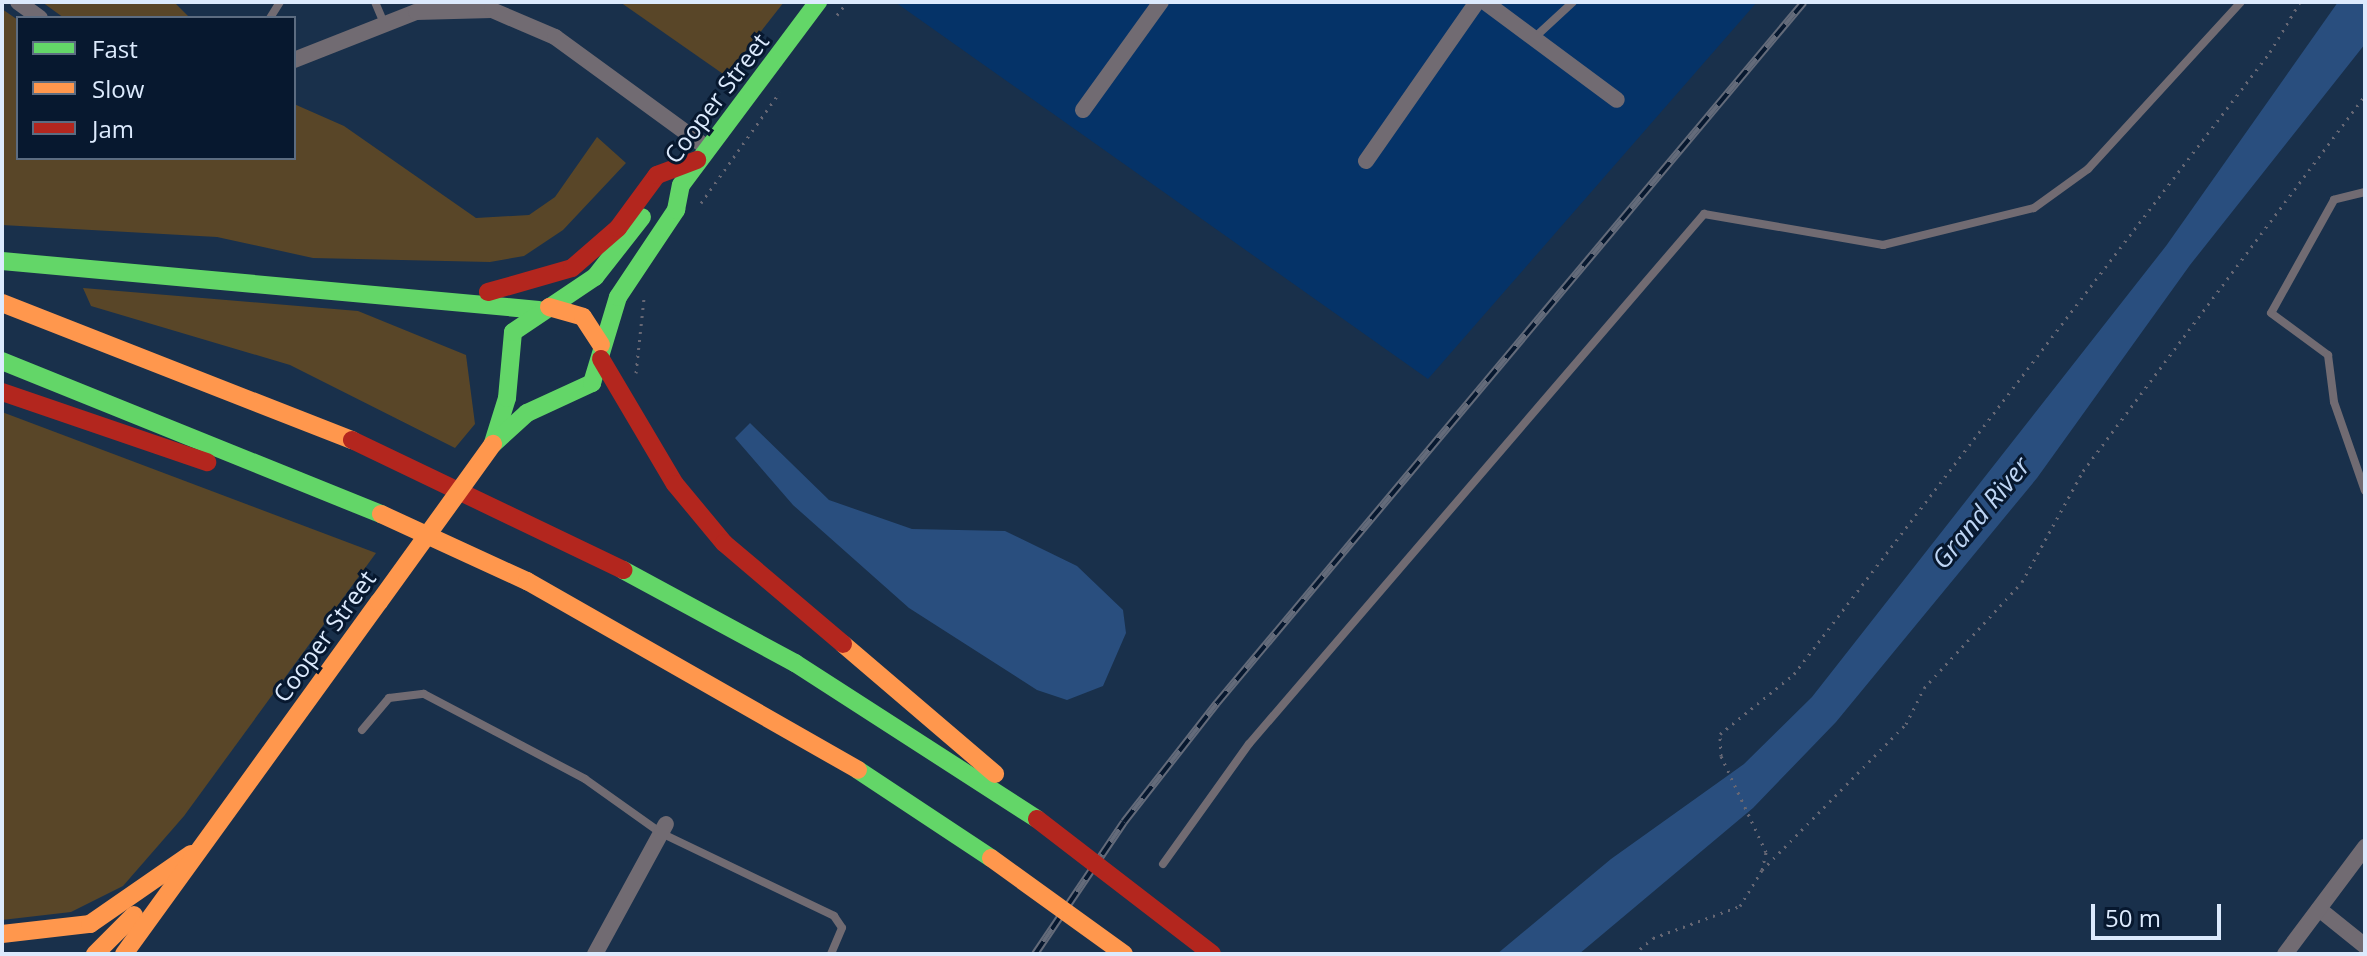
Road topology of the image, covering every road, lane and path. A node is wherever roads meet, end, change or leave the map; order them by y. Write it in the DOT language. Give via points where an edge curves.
graph roads {
  1 [pos="18,2"];
  2 [pos="375,2"];
  3 [pos="818,2"];
  4 [pos="1161,2"];
  5 [pos="1477,2"];
  6 [pos="1485,2"];
  7 [pos="1573,2"];
  8 [pos="2241,2"];
  9 [pos="2300,2"];
  10 [pos="37,16"];
  11 [pos="384,23"];
  12 [pos="1534,38"];
  13 [pos="296,59"];
  14 [pos="2365,95"];
  15 [pos="1617,100"];
  16 [pos="1083,110"];
  17 [pos="702,154"];
  18 [pos="1366,161"];
  19 [pos="681,185"];
  20 [pos="2365,192"];
  21 [pos="2,261"];
  22 [pos="436,297"];
  23 [pos="2,303"];
  24 [pos="544,309"];
  25 [pos="601,352"];
  26 [pos="2,361"];
  27 [pos="508,367"];
  28 [pos="2,392"];
  29 [pos="555,402"];
  30 [pos="493,444"];
  31 [pos="2365,491"];
  32 [pos="454,547"];
  33 [pos="362,730"];
  34 [pos="1037,819"];
  35 [pos="664,828"];
  36 [pos="2365,847"];
  37 [pos="191,854"];
  38 [pos="1163,864"];
  39 [pos="1762,870"];
  40 [pos="2319,909"];
  41 [pos="2,934"];
  42 [pos="2365,946"];
  43 [pos="95,954"];
  44 [pos="124,954"];
  45 [pos="595,954"];
  46 [pos="831,954"];
  47 [pos="1124,954"];
  48 [pos="1212,954"];
  49 [pos="1634,954"];
  50 [pos="2285,954"];
  1 -- 10 [label="street"];
  2 -- 11 [label="lane"];
  3 -- 17 [label="main road, Cooper Street"];
  4 -- 16 [label="street"];
  5 -- 18 [label="street"];
  6 -- 12 [label="street"];
  7 -- 12 [label="lane"];
  8 -- 38 [label="lane" via="2088,169 2034,208 1883,245 1704,214 1249,744"];
  9 -- 39 [label="path" via="2270,52 1794,674 1720,734 1721,756 1766,852"];
  11 -- 13 [label="street"];
  11 -- 17 [label="street" via="456,6 514,17 581,54"];
  12 -- 15 [label="street"];
  14 -- 39 [label="path" via="2083,471 2022,582 1924,688 1906,724 1839,798"];
  17 -- 19 [label="main road, Cooper Street"];
  17 -- 22 [label="main road" via="657,175 618,228 572,268 521,288"];
  19 -- 24 [label="main road, Cooper Street" via="659,195 602,271"];
  19 -- 25 [label="main road, Cooper Street" via="676,210 623,288"];
  20 -- 31 [label="lane" via="2334,200 2271,313 2328,355 2334,402"];
  21 -- 22 [label="main road"];
  22 -- 24 [label="main road"];
  23 -- 34 [label="main road" via="352,440 541,526 795,663"];
  24 -- 25 [label="main road" via="583,317"];
  24 -- 27 [label="main road, Cooper Street" via="513,332"];
  25 -- 29 [label="main road, Cooper Street" via="587,389"];
  25 -- 34 [label="main road" via="669,475 724,543 964,744"];
  26 -- 32 [label="main road"];
  27 -- 29 [label="main road" via="527,393"];
  27 -- 30 [label="main road, Cooper Street"];
  28 -- 32 [label="main road"];
  29 -- 30 [label="main road, Cooper Street" via="527,413"];
  30 -- 37 [label="main road, Cooper Street, bridge"];
  32 -- 47 [label="main road, bridge" via="666,653 991,858"];
  33 -- 35 [label="lane" via="389,698 424,694 585,779"];
  34 -- 48 [label="main road, bridge"];
  35 -- 45 [label="street"];
  35 -- 46 [label="lane" via="834,916 842,928"];
  36 -- 40 [label="street"];
  37 -- 41 [label="main road" via="90,924"];
  37 -- 43 [label="main road, Cooper Street"];
  37 -- 44 [label="main road, Cooper Street"];
  39 -- 49 [label="path" via="1740,906 1653,938"];
  40 -- 42 [label="street"];
  40 -- 50 [label="street"];
}
